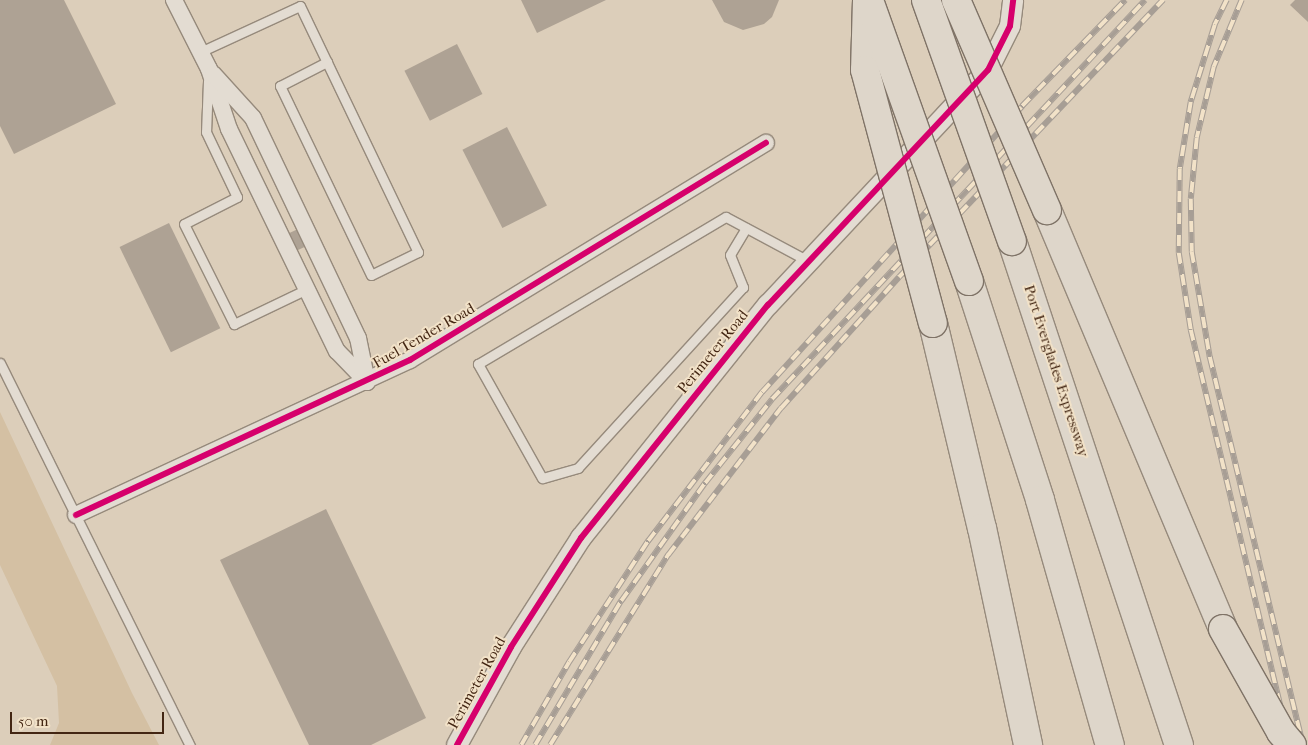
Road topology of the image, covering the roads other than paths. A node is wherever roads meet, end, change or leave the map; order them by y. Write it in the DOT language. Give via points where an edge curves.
graph roads {
  1 [pos="174,0"];
  2 [pos="868,0"];
  3 [pos="926,0"];
  4 [pos="956,0"];
  5 [pos="1014,0"];
  6 [pos="200,52"];
  7 [pos="327,62"];
  8 [pos="209,69"];
  9 [pos="766,143"];
  10 [pos="746,228"];
  11 [pos="808,261"];
  12 [pos="307,289"];
  13 [pos="0,363"];
  14 [pos="367,382"];
  15 [pos="76,515"];
  16 [pos="190,745"];
  17 [pos="457,745"];
  18 [pos="1028,745"];
  19 [pos="1110,745"];
  20 [pos="1179,745"];
  21 [pos="1292,745"];
  1 -- 6 [label="street, Fuel Tender Road"];
  2 -- 18 [label="highway, bridge" via="865,70 933,323 982,528"];
  2 -- 19 [label="highway, bridge" via="891,54 969,281 1040,500"];
  3 -- 20 [label="highway, Port Everglades Expressway, bridge" via="1012,241"];
  4 -- 21 [label="highway, bridge" via="1223,629 1281,732"];
  5 -- 11 [label="street, Perimeter Road" via="1010,26 988,70"];
  6 -- 7 [label="lane" via="300,6"];
  6 -- 8 [label="street, Fuel Tender Road"];
  7 -- 7 [label="lane" via="418,252 371,275 280,86"];
  8 -- 12 [label="street, Fuel Tender Road" via="229,129"];
  8 -- 12 [label="lane" via="206,132 237,197 184,224 234,324"];
  8 -- 14 [label="street, Fuel Tender Road" via="253,118 358,338"];
  9 -- 14 [label="street, Fuel Tender Road" via="468,326"];
  10 -- 10 [label="lane" via="730,254 743,286 578,468 542,478 478,364 726,217"];
  10 -- 11 [label="lane"];
  11 -- 17 [label="street, Perimeter Road" via="721,360 581,538 511,647"];
  12 -- 14 [label="street, Fuel Tender Road" via="337,351"];
  13 -- 15 [label="lane"];
  14 -- 15 [label="street, Fuel Tender Road"];
  15 -- 16 [label="lane"];
}
